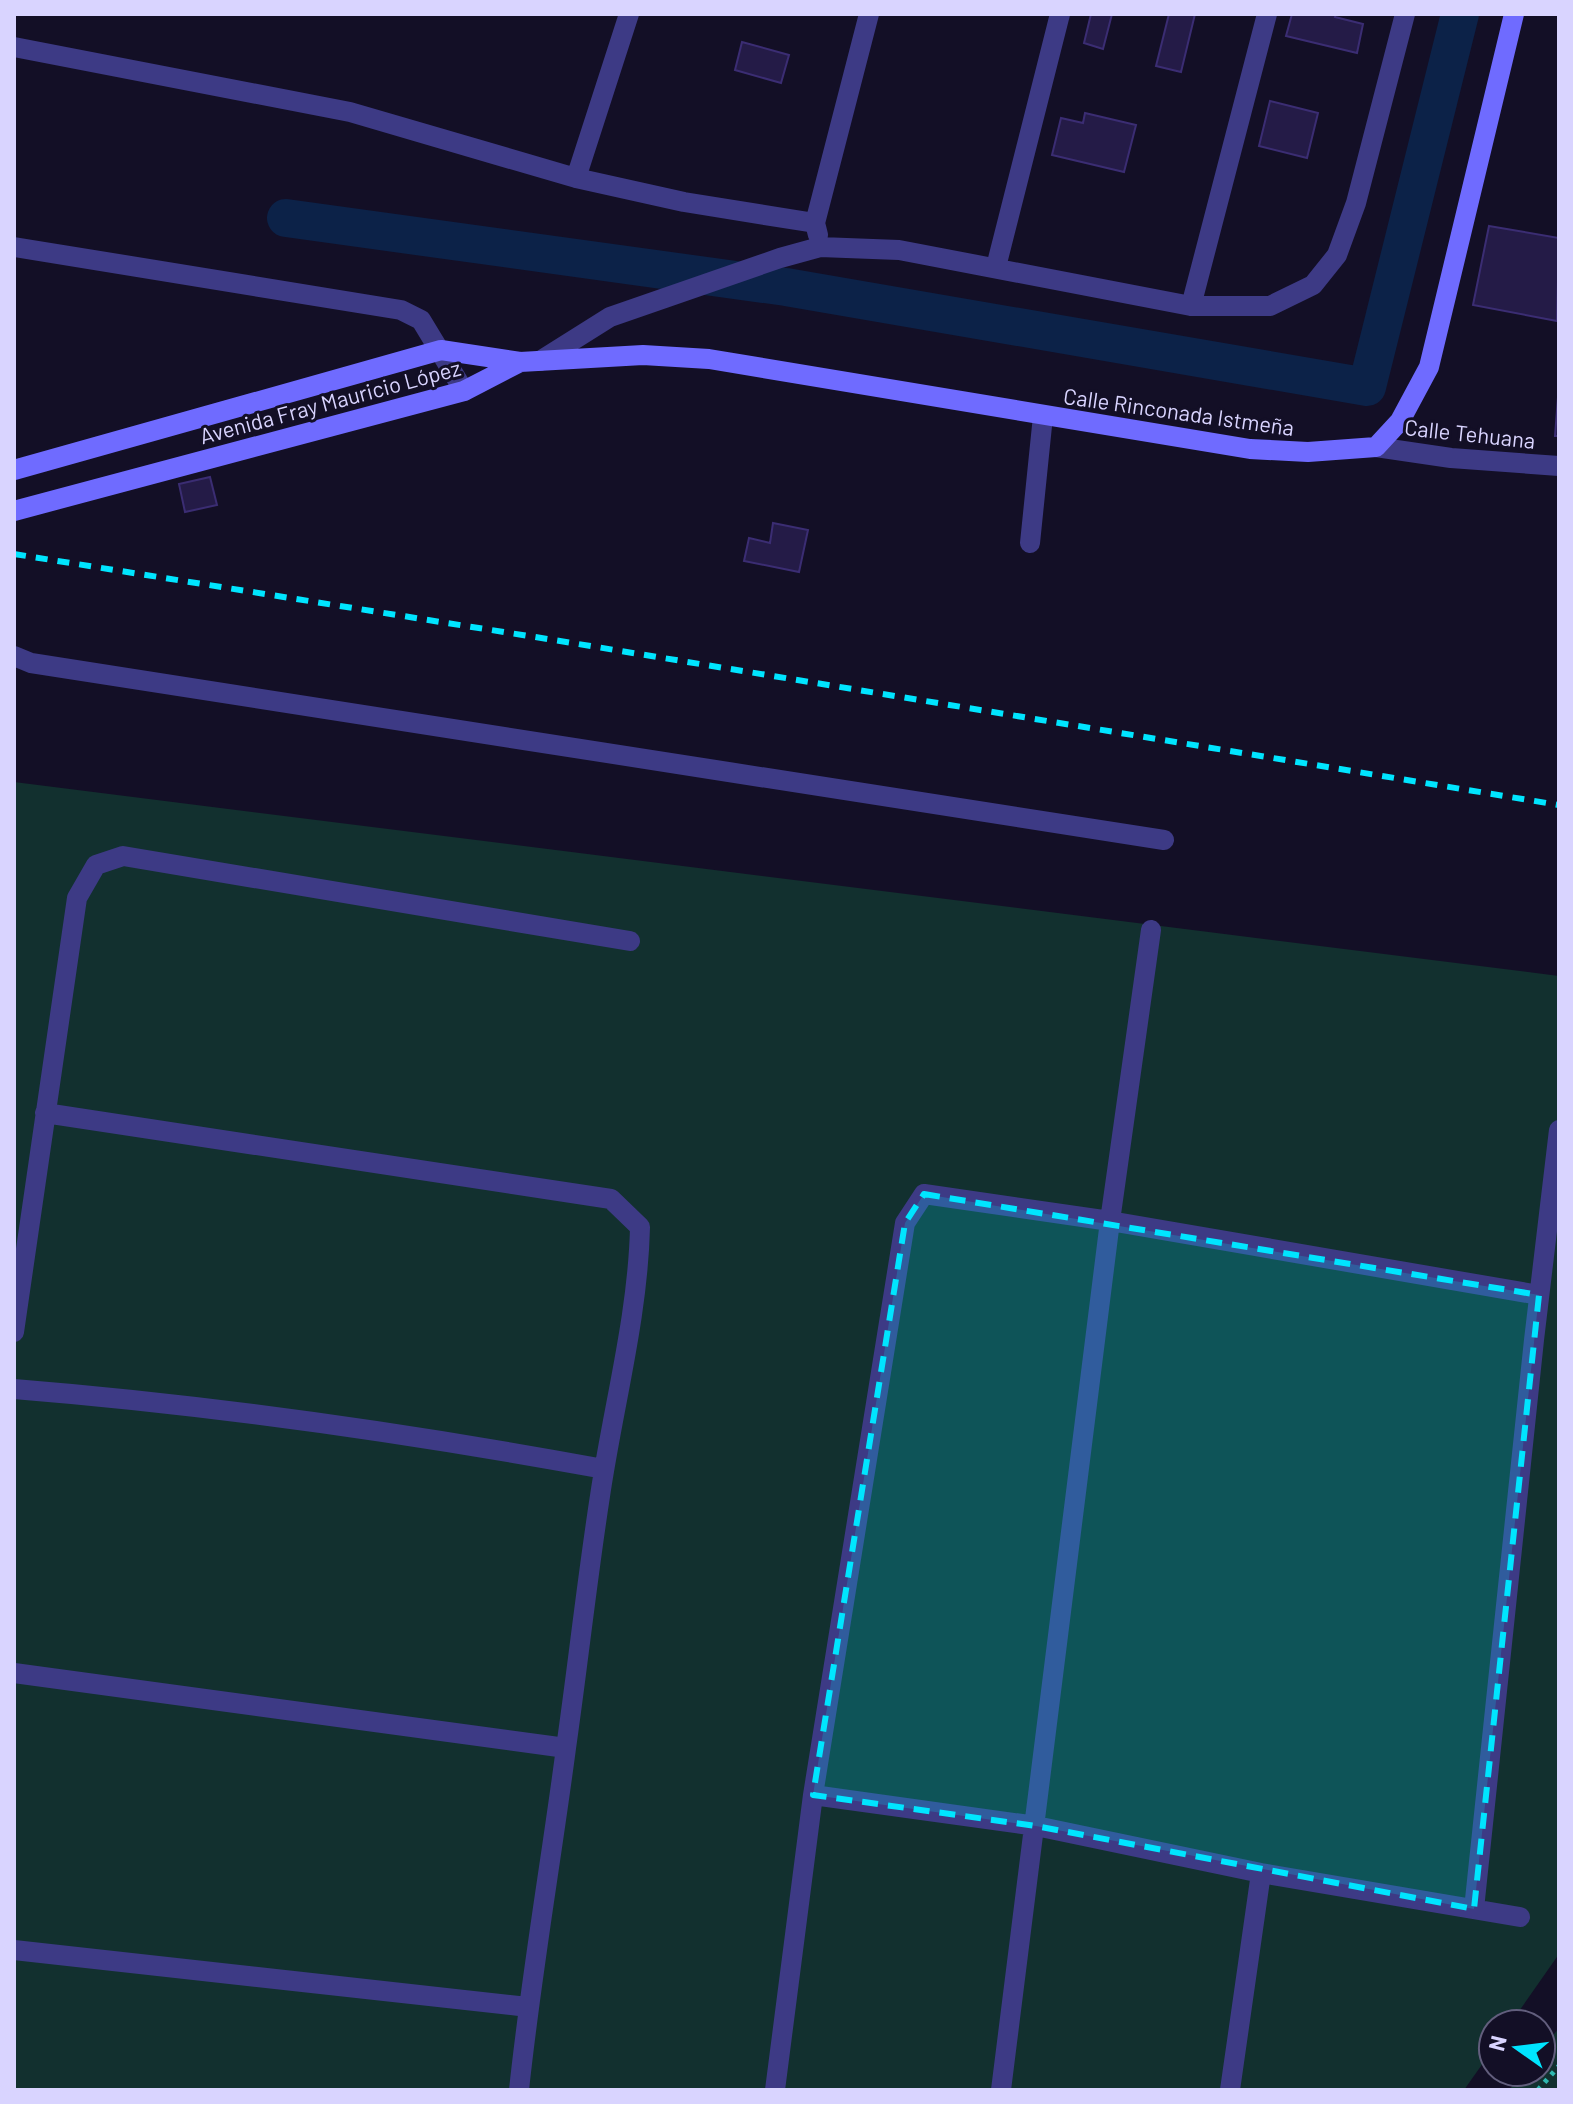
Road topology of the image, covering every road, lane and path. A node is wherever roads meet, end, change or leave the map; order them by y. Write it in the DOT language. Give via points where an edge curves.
graph roads {
  1 [pos="629,14"];
  2 [pos="869,14"];
  3 [pos="1060,14"];
  4 [pos="1267,14"];
  5 [pos="1405,14"];
  6 [pos="1514,14"];
  7 [pos="14,47"];
  8 [pos="576,178"];
  9 [pos="815,223"];
  10 [pos="14,247"];
  11 [pos="820,247"];
  12 [pos="996,267"];
  13 [pos="1191,306"];
  14 [pos="441,350"];
  15 [pos="530,362"];
  16 [pos="464,391"];
  17 [pos="1043,416"];
  18 [pos="1376,447"];
  19 [pos="1559,466"];
  20 [pos="14,470"];
  21 [pos="14,511"];
  22 [pos="1030,543"];
  23 [pos="14,656"];
  24 [pos="1164,840"];
  25 [pos="1151,930"];
  26 [pos="630,941"];
  27 [pos="45,1113"];
  28 [pos="1559,1130"];
  29 [pos="1110,1221"];
  30 [pos="1539,1295"];
  31 [pos="14,1332"];
  32 [pos="14,1389"];
  33 [pos="604,1469"];
  34 [pos="14,1673"];
  35 [pos="566,1748"];
  36 [pos="813,1795"];
  37 [pos="1036,1826"];
  38 [pos="1261,1873"];
  39 [pos="1474,1909"];
  40 [pos="1520,1917"];
  41 [pos="14,1950"];
  42 [pos="528,2007"];
  43 [pos="1559,2066"];
  44 [pos="519,2090"];
  45 [pos="775,2090"];
  46 [pos="1001,2090"];
  47 [pos="1230,2090"];
  48 [pos="1538,2090"];
  1 -- 8 [label="street"];
  2 -- 9 [label="street"];
  3 -- 12 [label="street"];
  4 -- 13 [label="street"];
  5 -- 13 [label="street" via="1356,203 1337,255 1313,285 1270,306"];
  6 -- 18 [label="street" via="1429,367 1400,421"];
  7 -- 8 [label="street" via="350,112"];
  8 -- 9 [label="street"];
  9 -- 11 [label="street"];
  10 -- 14 [label="street" via="401,310 421,320"];
  11 -- 12 [label="street" via="899,250"];
  11 -- 15 [label="street" via="610,317"];
  12 -- 13 [label="street"];
  14 -- 15 [label="street, Avenida Fray Mauricio López"];
  14 -- 16 [label="street"];
  14 -- 20 [label="street, Avenida Fray Mauricio López"];
  15 -- 16 [label="street, Avenida Fray Mauricio López"];
  15 -- 17 [label="street, Calle Rinconada Istmeña" via="643,355 709,359"];
  16 -- 21 [label="street, Avenida Fray Mauricio López"];
  17 -- 18 [label="street, Calle Rinconada Istmeña" via="1250,449"];
  17 -- 22 [label="street"];
  18 -- 19 [label="street, Calle Tehuana"];
  23 -- 24 [label="street" via="31,663"];
  25 -- 29 [label="street"];
  26 -- 27 [label="street" via="123,856 96,865 77,898"];
  27 -- 31 [label="street"];
  27 -- 33 [label="street" via="611,1199 640,1227 639,1270"];
  28 -- 30 [label="street"];
  29 -- 30 [label="street"];
  29 -- 36 [label="street" via="924,1194 905,1223"];
  29 -- 37 [label="street"];
  30 -- 39 [label="street"];
  32 -- 33 [label="street" via="288,1417"];
  33 -- 35 [label="street"];
  34 -- 35 [label="street"];
  35 -- 42 [label="street"];
  36 -- 37 [label="street"];
  36 -- 45 [label="street"];
  37 -- 38 [label="street"];
  37 -- 46 [label="street"];
  38 -- 39 [label="street"];
  38 -- 47 [label="street"];
  39 -- 40 [label="street"];
  41 -- 42 [label="street"];
  42 -- 44 [label="street"];
  43 -- 48 [label="path"];
}
